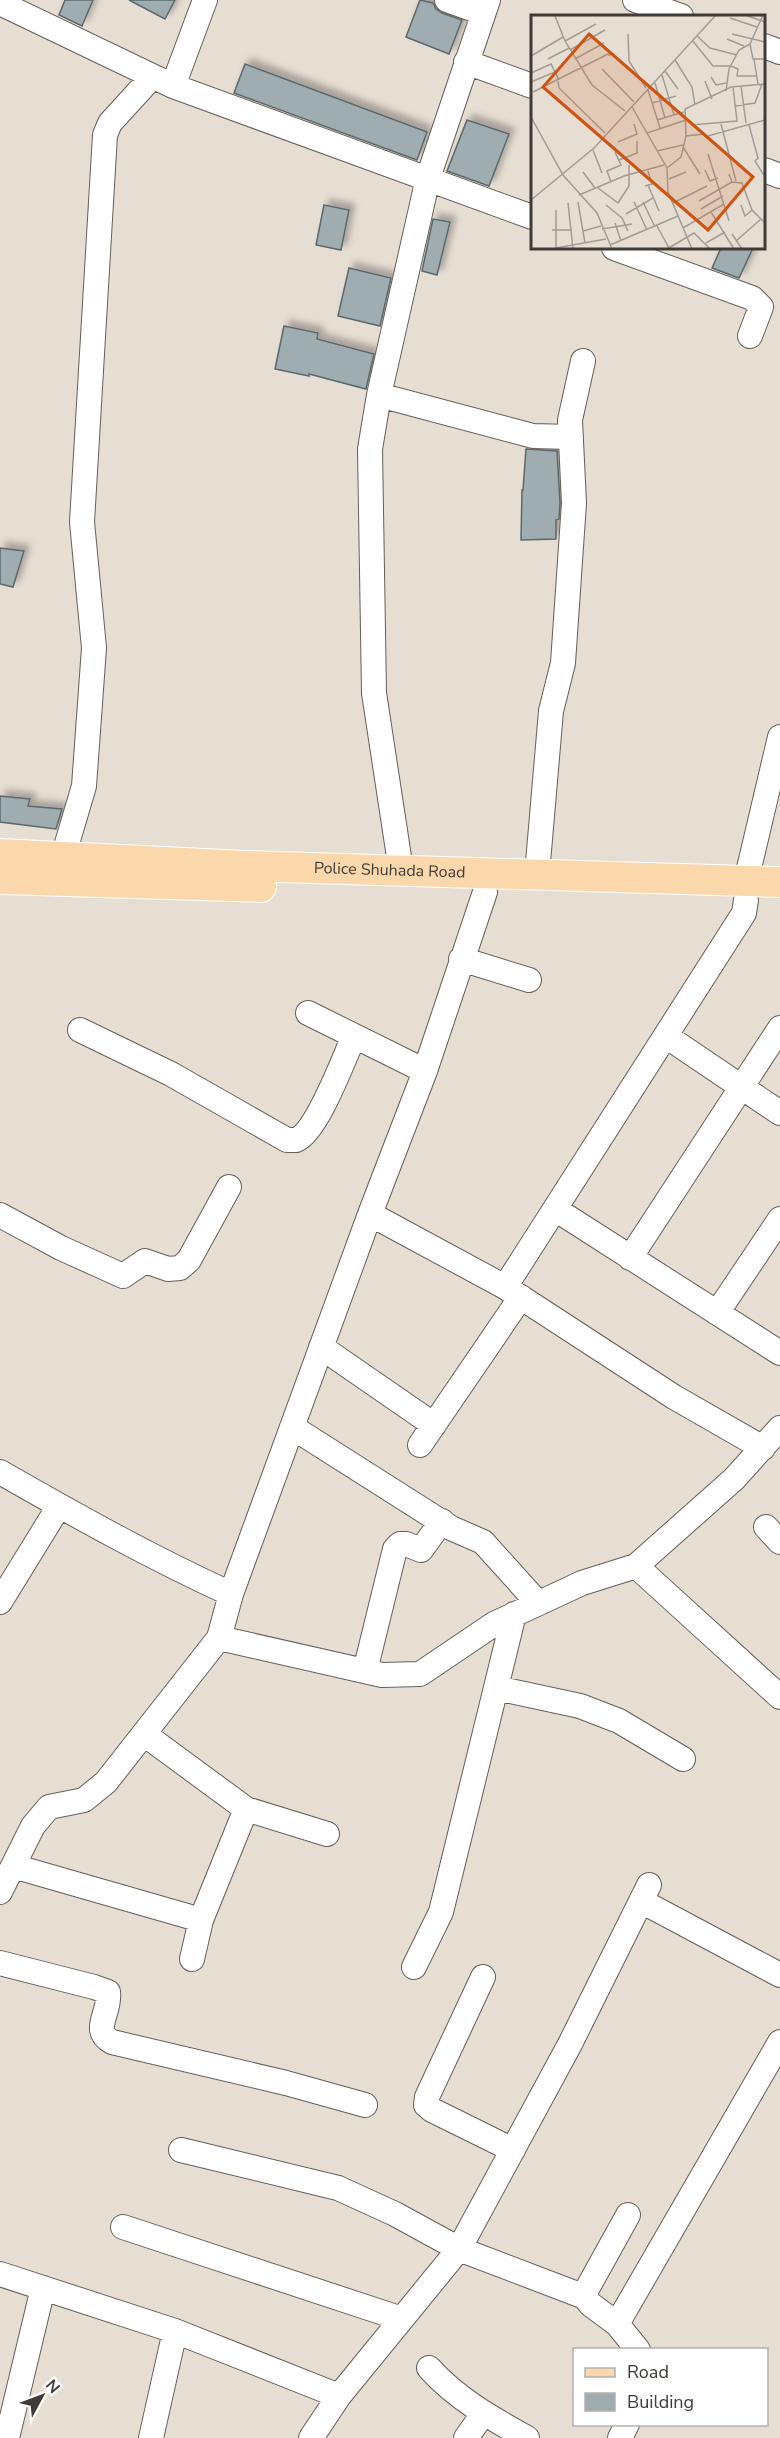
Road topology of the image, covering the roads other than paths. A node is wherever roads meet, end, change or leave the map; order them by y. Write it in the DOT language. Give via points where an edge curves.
graph roads {
  1 [pos="205,0"];
  2 [pos="447,0"];
  3 [pos="635,0"];
  4 [pos="0,3"];
  5 [pos="485,7"];
  6 [pos="678,15"];
  7 [pos="765,46"];
  8 [pos="780,52"];
  9 [pos="466,62"];
  10 [pos="163,81"];
  11 [pos="531,86"];
  12 [pos="765,170"];
  13 [pos="780,176"];
  14 [pos="428,178"];
  15 [pos="531,217"];
  16 [pos="617,249"];
  17 [pos="750,336"];
  18 [pos="583,361"];
  19 [pos="379,395"];
  20 [pos="571,437"];
  21 [pos="780,736"];
  22 [pos="0,854"];
  23 [pos="63,857"];
  24 [pos="401,870"];
  25 [pos="537,874"];
  26 [pos="245,876"];
  27 [pos="0,879"];
  28 [pos="780,882"];
  29 [pos="715,890"];
  30 [pos="746,891"];
  31 [pos="485,892"];
  32 [pos="780,902"];
  33 [pos="461,959"];
  34 [pos="529,980"];
  35 [pos="308,1013"];
  36 [pos="780,1028"];
  37 [pos="80,1030"];
  38 [pos="354,1036"];
  39 [pos="666,1036"];
  40 [pos="425,1071"];
  41 [pos="742,1087"];
  42 [pos="780,1113"];
  43 [pos="229,1187"];
  44 [pos="555,1209"];
  45 [pos="370,1214"];
  46 [pos="0,1215"];
  47 [pos="780,1219"];
  48 [pos="630,1258"];
  49 [pos="513,1292"];
  50 [pos="717,1313"];
  51 [pos="321,1347"];
  52 [pos="780,1353"];
  53 [pos="434,1425"];
  54 [pos="292,1426"];
  55 [pos="780,1428"];
  56 [pos="420,1445"];
  57 [pos="763,1448"];
  58 [pos="0,1472"];
  59 [pos="59,1506"];
  60 [pos="442,1521"];
  61 [pos="636,1566"];
  62 [pos="231,1594"];
  63 [pos="0,1602"];
  64 [pos="538,1603"];
  65 [pos="514,1614"];
  66 [pos="219,1638"];
  67 [pos="364,1671"];
  68 [pos="496,1688"];
  69 [pos="780,1697"];
  70 [pos="144,1734"];
  71 [pos="683,1760"];
  72 [pos="246,1809"];
  73 [pos="327,1834"];
  74 [pos="13,1866"];
  75 [pos="0,1891"];
  76 [pos="201,1920"];
  77 [pos="192,1959"];
  78 [pos="0,1963"];
  79 [pos="414,1967"];
  80 [pos="780,1975"];
  81 [pos="483,1977"];
  82 [pos="780,2042"];
  83 [pos="365,2105"];
  84 [pos="181,2150"];
  85 [pos="513,2150"];
  86 [pos="628,2215"];
  87 [pos="123,2227"];
  88 [pos="459,2249"];
  89 [pos="0,2274"];
  90 [pos="43,2288"];
  91 [pos="585,2297"];
  92 [pos="402,2319"];
  93 [pos="617,2324"];
  94 [pos="175,2331"];
  95 [pos="637,2348"];
  96 [pos="429,2368"];
  97 [pos="10,2385"];
  98 [pos="339,2396"];
  99 [pos="483,2414"];
  100 [pos="7,2438"];
  101 [pos="151,2438"];
  102 [pos="311,2438"];
  103 [pos="466,2438"];
  104 [pos="527,2438"];
  1 -- 10 [label="street"];
  2 -- 5 [label="street"];
  3 -- 6 [label="street"];
  4 -- 10 [label="street"];
  5 -- 9 [label="street"];
  7 -- 8 [label="street"];
  9 -- 11 [label="street"];
  9 -- 14 [label="street"];
  10 -- 14 [label="street"];
  10 -- 23 [label="street" via="110,123 105,135 82,522 94,648 84,786"];
  12 -- 13 [label="street"];
  14 -- 15 [label="street"];
  14 -- 19 [label="street"];
  16 -- 17 [label="street" via="752,298 761,307"];
  18 -- 20 [label="street" via="570,420"];
  19 -- 20 [label="street" via="533,436"];
  19 -- 24 [label="street" via="369,449 374,693"];
  20 -- 25 [label="street" via="574,503 563,663 551,711"];
  21 -- 30 [label="street"];
  22 -- 23 [label="main road, Police Shuhada Road"];
  23 -- 26 [label="main road, Police Shuhada Road"];
  24 -- 25 [label="main road, Police Shuhada Road"];
  24 -- 26 [label="main road, Police Shuhada Road"];
  25 -- 29 [label="main road, Police Shuhada Road"];
  26 -- 27 [label="main road, Police Shuhada Road"];
  26 -- 31 [label="main road, Police Shuhada Road"];
  28 -- 30 [label="main road, Police Shuhada Road"];
  29 -- 30 [label="main road, Police Shuhada Road"];
  29 -- 31 [label="main road, Police Shuhada Road"];
  30 -- 32 [label="main road, Police Shuhada Road"];
  30 -- 39 [label="street" via="744,913"];
  31 -- 33 [label="street"];
  33 -- 34 [label="street"];
  33 -- 40 [label="street"];
  35 -- 38 [label="street"];
  36 -- 41 [label="street"];
  37 -- 38 [label="street" via="171,1074 287,1140 305,1133 319,1114"];
  38 -- 40 [label="street"];
  39 -- 41 [label="street"];
  39 -- 44 [label="street"];
  40 -- 45 [label="street"];
  41 -- 42 [label="street"];
  41 -- 48 [label="street"];
  43 -- 46 [label="street" via="189,1260 180,1268 168,1269 145,1261 123,1276"];
  44 -- 48 [label="street"];
  44 -- 49 [label="street"];
  45 -- 49 [label="street"];
  45 -- 51 [label="street"];
  47 -- 50 [label="street"];
  48 -- 50 [label="street"];
  49 -- 53 [label="street"];
  49 -- 57 [label="street"];
  50 -- 52 [label="street"];
  51 -- 53 [label="street"];
  51 -- 54 [label="street"];
  53 -- 56 [label="street"];
  54 -- 60 [label="street"];
  54 -- 62 [label="street"];
  55 -- 57 [label="street"];
  57 -- 61 [label="street"];
  58 -- 59 [label="street"];
  59 -- 62 [label="street"];
  59 -- 63 [label="street"];
  60 -- 64 [label="street" via="483,1542"];
  60 -- 67 [label="street" via="421,1550 406,1544 395,1549"];
  61 -- 64 [label="street" via="582,1583"];
  61 -- 69 [label="street"];
  62 -- 66 [label="street"];
  64 -- 65 [label="street"];
  65 -- 67 [label="street" via="420,1674 382,1675"];
  65 -- 68 [label="street"];
  66 -- 67 [label="street"];
  66 -- 70 [label="street"];
  68 -- 71 [label="street" via="580,1706 619,1721"];
  68 -- 79 [label="street" via="441,1912"];
  70 -- 72 [label="street"];
  70 -- 74 [label="street" via="106,1782 84,1800 49,1807 33,1826"];
  72 -- 73 [label="street"];
  72 -- 76 [label="street"];
  74 -- 75 [label="street"];
  74 -- 76 [label="street"];
  76 -- 77 [label="street"];
  78 -- 83 [label="street" via="108,1992 101,2031 112,2042"];
  80 -- 85 [label="street" via="645,1893"];
  81 -- 85 [label="street" via="426,2105"];
  82 -- 93 [label="street"];
  84 -- 88 [label="street" via="338,2188"];
  85 -- 88 [label="street"];
  86 -- 91 [label="street"];
  87 -- 92 [label="street"];
  88 -- 91 [label="street"];
  88 -- 92 [label="street"];
  89 -- 90 [label="street"];
  90 -- 94 [label="street"];
  90 -- 97 [label="street"];
  91 -- 93 [label="street"];
  92 -- 98 [label="street"];
  93 -- 95 [label="street"];
  94 -- 98 [label="street"];
  94 -- 101 [label="street"];
  96 -- 99 [label="street"];
  97 -- 100 [label="street"];
  98 -- 102 [label="street"];
  99 -- 103 [label="street"];
  99 -- 104 [label="street"];
}
